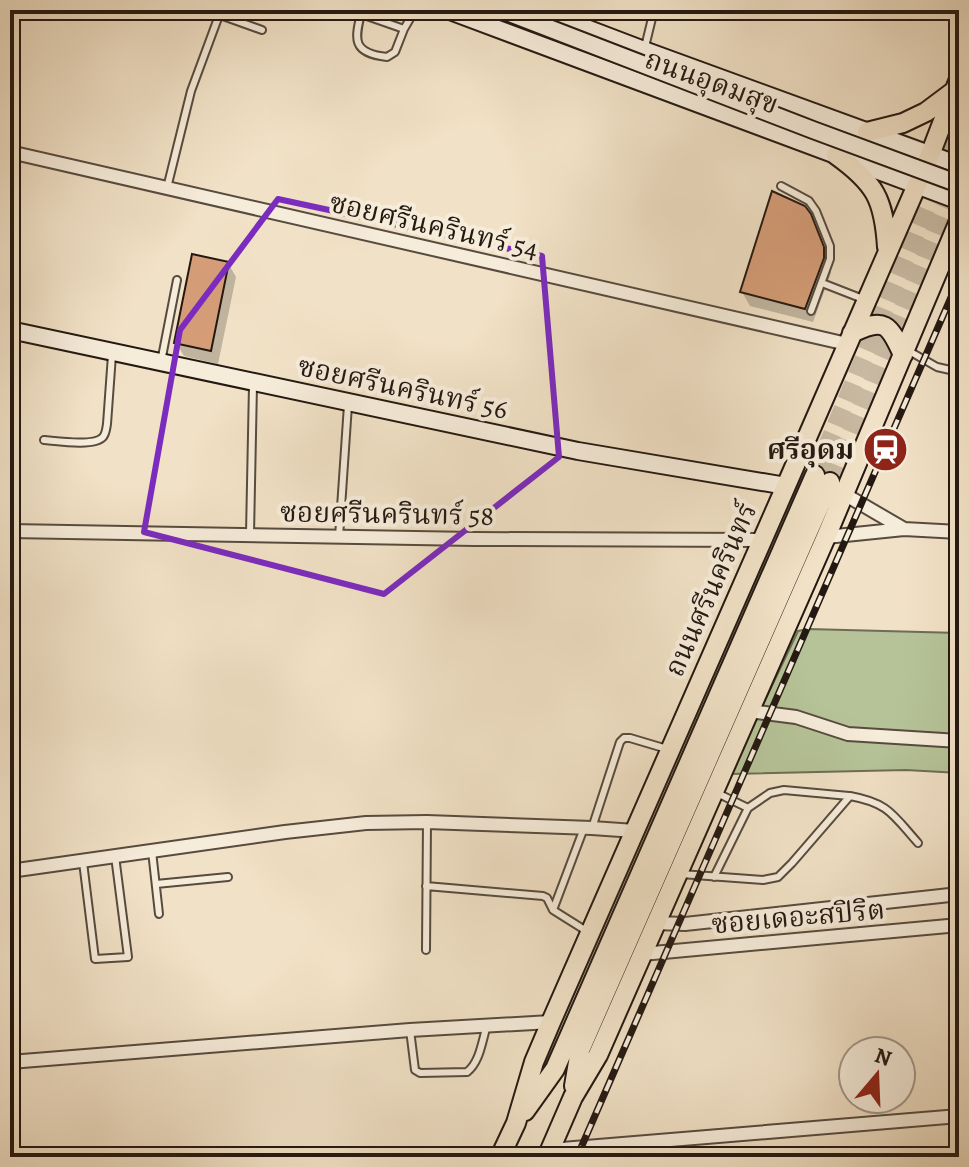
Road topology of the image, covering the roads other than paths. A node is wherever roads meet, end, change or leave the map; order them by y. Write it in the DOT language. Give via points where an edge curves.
graph roads {
  1 [pos="415,10"];
  2 [pos="447,10"];
  3 [pos="502,10"];
  4 [pos="539,10"];
  5 [pos="654,10"];
  6 [pos="361,12"];
  7 [pos="220,13"];
  8 [pos="404,29"];
  9 [pos="262,30"];
  10 [pos="644,50"];
  11 [pos="725,80"];
  12 [pos="957,85"];
  13 [pos="713,109"];
  14 [pos="867,132"];
  15 [pos="10,152"];
  16 [pos="836,155"];
  17 [pos="930,155"];
  18 [pos="959,165"];
  19 [pos="959,184"];
  20 [pos="916,185"];
  21 [pos="781,186"];
  22 [pos="167,188"];
  23 [pos="959,201"];
  24 [pos="959,221"];
  25 [pos="954,244"];
  26 [pos="887,250"];
  27 [pos="177,280"];
  28 [pos="822,283"];
  29 [pos="866,300"];
  30 [pos="811,311"];
  31 [pos="10,330"];
  32 [pos="849,338"];
  33 [pos="112,351"];
  34 [pos="904,352"];
  35 [pos="161,362"];
  36 [pos="959,372"];
  37 [pos="253,381"];
  38 [pos="348,402"];
  39 [pos="44,440"];
  40 [pos="830,484"];
  41 [pos="786,486"];
  42 [pos="904,529"];
  43 [pos="10,531"];
  44 [pos="959,532"];
  45 [pos="250,535"];
  46 [pos="339,537"];
  47 [pos="826,537"];
  48 [pos="762,540"];
  49 [pos="749,711"];
  50 [pos="959,741"];
  51 [pos="670,750"];
  52 [pos="714,792"];
  53 [pos="850,796"];
  54 [pos="748,808"];
  55 [pos="427,822"];
  56 [pos="588,828"];
  57 [pos="635,831"];
  58 [pos="918,843"];
  59 [pos="152,851"];
  60 [pos="115,856"];
  61 [pos="83,860"];
  62 [pos="10,871"];
  63 [pos="678,873"];
  64 [pos="228,877"];
  65 [pos="714,877"];
  66 [pos="156,884"];
  67 [pos="426,886"];
  68 [pos="959,894"];
  69 [pos="553,910"];
  70 [pos="159,914"];
  71 [pos="655,923"];
  72 [pos="10,924"];
  73 [pos="959,925"];
  74 [pos="590,933"];
  75 [pos="426,950"];
  76 [pos="642,954"];
  77 [pos="15,967"];
  78 [pos="551,1022"];
  79 [pos="487,1025"];
  80 [pos="410,1030"];
  81 [pos="10,1062"];
  82 [pos="573,1097"];
  83 [pos="959,1116"];
  84 [pos="516,1123"];
  85 [pos="633,1151"];
  86 [pos="548,1154"];
  87 [pos="500,1157"];
  1 -- 8 [label="lane"];
  2 -- 13 [label="main road, ถนนอุดมสุข"];
  3 -- 19 [label="main road, ถนนอุดมสุข, bridge"];
  4 -- 10 [label="main road, ถนนอุดมสุข"];
  5 -- 10 [label="lane"];
  6 -- 8 [label="lane"];
  6 -- 8 [label="lane" via="357,44 377,56 395,52"];
  7 -- 9 [label="lane"];
  7 -- 22 [label="lane" via="191,91"];
  10 -- 11 [label="main road, ถนนอุดมสุข"];
  11 -- 13 [label="main road" via="735,94 733,101 727,108"];
  11 -- 14 [label="main road, ถนนอุดมสุข"];
  12 -- 14 [label="main road" via="926,112"];
  12 -- 17 [label="main road, ถนนศรีนครินทร์"];
  13 -- 16 [label="main road, ถนนอุดมสุข"];
  14 -- 17 [label="main road, ถนนอุดมสุข"];
  15 -- 22 [label="street, ซอยศรีนครินทร์ 54"];
  16 -- 20 [label="main road, ถนนอุดมสุข"];
  16 -- 26 [label="main road" via="878,196"];
  17 -- 18 [label="main road, ถนนอุดมสุข"];
  17 -- 20 [label="main road, ถนนศรีนครินทร์"];
  20 -- 23 [label="main road, ถนนอุดมสุข"];
  20 -- 26 [label="main road, ถนนศรีนครินทร์"];
  21 -- 28 [label="lane" via="809,201 816,211 830,246"];
  22 -- 32 [label="street, ซอยศรีนครินทร์ 54"];
  24 -- 25 [label="main road, ถนนศรีนครินทร์"];
  25 -- 34 [label="main road, ถนนศรีนครินทร์"];
  26 -- 29 [label="main road, ถนนศรีนครินทร์"];
  27 -- 35 [label="lane"];
  28 -- 29 [label="lane"];
  28 -- 30 [label="lane"];
  29 -- 32 [label="main road, ถนนศรีนครินทร์"];
  31 -- 33 [label="main road, ซอยศรีนครินทร์ 56"];
  32 -- 34 [label="main road" via="865,326 883,325"];
  32 -- 41 [label="main road, ถนนศรีนครินทร์"];
  33 -- 35 [label="main road, ซอยศรีนครินทร์ 56"];
  33 -- 39 [label="lane" via="102,439"];
  34 -- 36 [label="lane"];
  34 -- 40 [label="main road, ถนนศรีนครินทร์" via="889,389"];
  35 -- 37 [label="main road, ซอยศรีนครินทร์ 56"];
  37 -- 38 [label="main road, ซอยศรีนครินทร์ 56"];
  37 -- 45 [label="lane"];
  38 -- 41 [label="main road, ซอยศรีนครินทร์ 56" via="578,451"];
  38 -- 46 [label="lane"];
  40 -- 42 [label="street"];
  40 -- 47 [label="main road, ถนนศรีนครินทร์"];
  40 -- 82 [label="main road, ถนนศรีนครินทร์" via="580,1050"];
  40 -- 84 [label="main road, ถนนศรีนครินทร์" via="555,1069"];
  41 -- 48 [label="main road, ถนนศรีนครินทร์"];
  42 -- 44 [label="street"];
  42 -- 47 [label="street"];
  43 -- 45 [label="street, ซอยศรีนครินทร์ 58"];
  45 -- 46 [label="street, ซอยศรีนครินทร์ 58"];
  46 -- 48 [label="street, ซอยศรีนครินทร์ 58"];
  47 -- 49 [label="main road, ถนนศรีนครินทร์"];
  48 -- 51 [label="main road, ถนนศรีนครินทร์"];
  49 -- 50 [label="street" via="796,717 848,734"];
  49 -- 52 [label="main road, ถนนศรีนครินทร์"];
  51 -- 56 [label="lane" via="624,738"];
  51 -- 57 [label="main road, ถนนศรีนครินทร์"];
  52 -- 54 [label="lane"];
  52 -- 63 [label="main road, ถนนศรีนครินทร์"];
  53 -- 54 [label="lane" via="784,790"];
  53 -- 58 [label="lane" via="888,810"];
  53 -- 65 [label="lane" via="778,877"];
  54 -- 65 [label="lane"];
  55 -- 56 [label="street"];
  55 -- 59 [label="street" via="366,823"];
  55 -- 67 [label="lane"];
  56 -- 57 [label="street"];
  56 -- 69 [label="lane"];
  57 -- 74 [label="main road, ถนนศรีนครินทร์"];
  59 -- 60 [label="street"];
  59 -- 66 [label="lane"];
  60 -- 61 [label="street"];
  60 -- 61 [label="lane" via="128,957 95,959"];
  61 -- 62 [label="street"];
  63 -- 65 [label="lane"];
  63 -- 71 [label="main road, ถนนศรีนครินทร์"];
  64 -- 66 [label="lane"];
  66 -- 70 [label="lane"];
  67 -- 69 [label="lane" via="543,896"];
  67 -- 75 [label="lane"];
  68 -- 71 [label="street"];
  69 -- 74 [label="lane"];
  71 -- 76 [label="main road, ถนนศรีนครินทร์"];
  72 -- 77 [label="lane"];
  73 -- 76 [label="street, ซอยเดอะสปิริต"];
  74 -- 78 [label="main road, ถนนศรีนครินทร์"];
  76 -- 82 [label="main road, ถนนศรีนครินทร์" via="598,1055"];
  78 -- 79 [label="street"];
  78 -- 84 [label="main road, ถนนศรีนครินทร์"];
  79 -- 80 [label="street"];
  79 -- 80 [label="lane" via="467,1072 415,1070"];
  80 -- 81 [label="street"];
  82 -- 86 [label="main road, ถนนศรีนครินทร์"];
  83 -- 85 [label="street"];
  84 -- 87 [label="main road, ถนนศรีนครินทร์"];
  85 -- 86 [label="street"];
}
